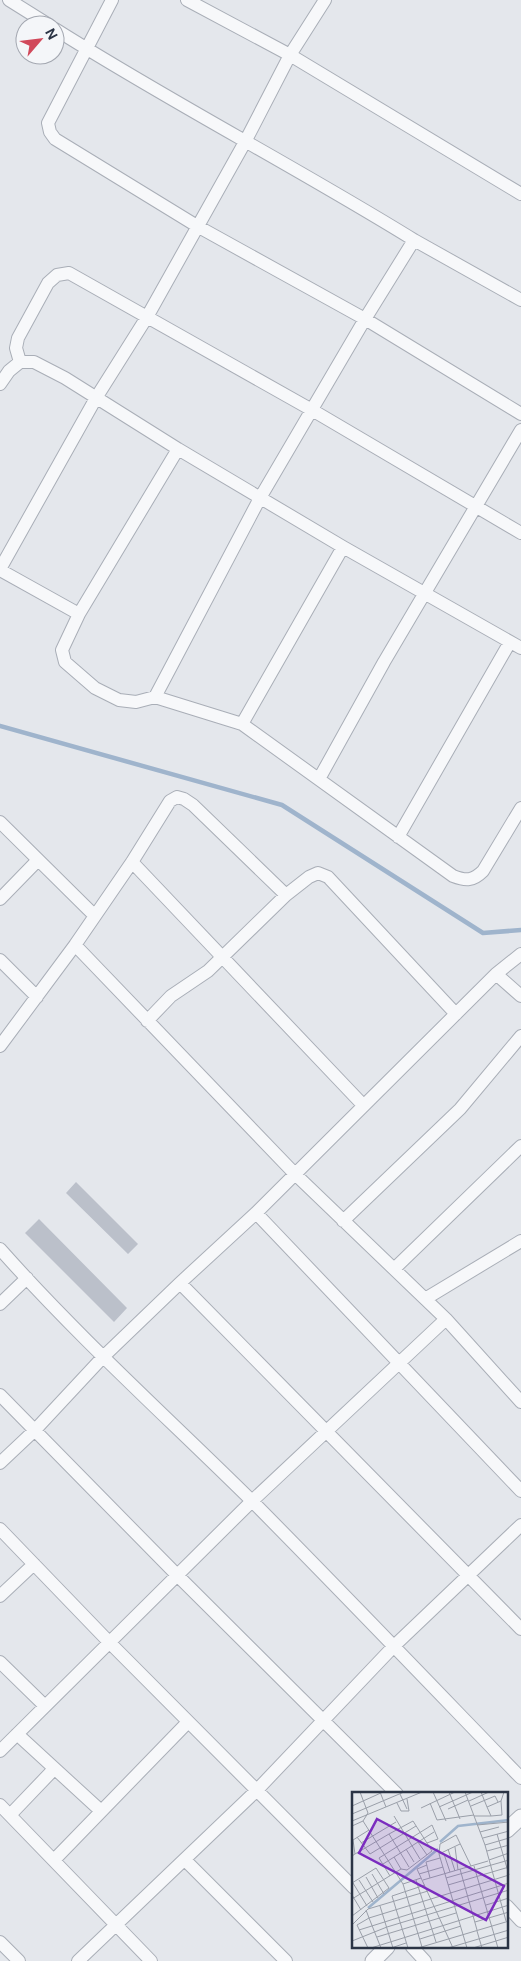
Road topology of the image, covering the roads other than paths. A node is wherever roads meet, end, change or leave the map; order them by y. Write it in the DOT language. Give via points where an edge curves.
graph roads {
  1 [pos="9,0"];
  2 [pos="112,0"];
  3 [pos="187,0"];
  4 [pos="325,0"];
  5 [pos="33,15"];
  6 [pos="65,35"];
  7 [pos="87,49"];
  8 [pos="290,55"];
  9 [pos="245,142"];
  10 [pos="521,194"];
  11 [pos="198,226"];
  12 [pos="414,240"];
  13 [pos="521,300"];
  14 [pos="147,317"];
  15 [pos="364,319"];
  16 [pos="20,362"];
  17 [pos="0,384"];
  18 [pos="96,398"];
  19 [pos="312,410"];
  20 [pos="521,414"];
  21 [pos="521,430"];
  22 [pos="178,449"];
  23 [pos="260,498"];
  24 [pos="475,506"];
  25 [pos="521,533"];
  26 [pos="343,547"];
  27 [pos="0,570"];
  28 [pos="424,592"];
  29 [pos="79,614"];
  30 [pos="516,645"];
  31 [pos="156,697"];
  32 [pos="242,724"];
  33 [pos="318,779"];
  34 [pos="521,808"];
  35 [pos="0,822"];
  36 [pos="398,837"];
  37 [pos="38,860"];
  38 [pos="132,862"];
  39 [pos="286,895"];
  40 [pos="0,899"];
  41 [pos="95,916"];
  42 [pos="75,945"];
  43 [pos="521,954"];
  44 [pos="222,956"];
  45 [pos="0,960"];
  46 [pos="496,974"];
  47 [pos="521,996"];
  48 [pos="37,997"];
  49 [pos="456,1014"];
  50 [pos="147,1020"];
  51 [pos="521,1036"];
  52 [pos="0,1046"];
  53 [pos="363,1105"];
  54 [pos="521,1146"];
  55 [pos="295,1174"];
  56 [pos="256,1214"];
  57 [pos="343,1220"];
  58 [pos="521,1241"];
  59 [pos="0,1248"];
  60 [pos="394,1269"];
  61 [pos="26,1278"];
  62 [pos="180,1283"];
  63 [pos="425,1299"];
  64 [pos="0,1304"];
  65 [pos="446,1319"];
  66 [pos="103,1357"];
  67 [pos="399,1362"];
  68 [pos="0,1395"];
  69 [pos="521,1402"];
  70 [pos="35,1430"];
  71 [pos="327,1432"];
  72 [pos="0,1463"];
  73 [pos="521,1491"];
  74 [pos="252,1502"];
  75 [pos="521,1525"];
  76 [pos="0,1529"];
  77 [pos="34,1564"];
  78 [pos="177,1575"];
  79 [pos="468,1576"];
  80 [pos="0,1596"];
  81 [pos="521,1629"];
  82 [pos="109,1642"];
  83 [pos="394,1646"];
  84 [pos="0,1662"];
  85 [pos="45,1706"];
  86 [pos="323,1721"];
  87 [pos="188,1722"];
  88 [pos="17,1734"];
  89 [pos="0,1751"];
  90 [pos="54,1769"];
  91 [pos="521,1778"];
  92 [pos="257,1790"];
  93 [pos="395,1792"];
  94 [pos="0,1804"];
  95 [pos="101,1811"];
  96 [pos="10,1814"];
  97 [pos="521,1817"];
  98 [pos="508,1829"];
  99 [pos="54,1860"];
  100 [pos="184,1860"];
  101 [pos="352,1886"];
  102 [pos="508,1907"];
  103 [pos="521,1921"];
  104 [pos="115,1924"];
  105 [pos="0,1942"];
  106 [pos="386,1948"];
  107 [pos="413,1948"];
  108 [pos="19,1961"];
  109 [pos="78,1961"];
  110 [pos="151,1961"];
  111 [pos="286,1961"];
  112 [pos="373,1961"];
  113 [pos="425,1961"];
  1 -- 5 [label="street"];
  2 -- 7 [label="street"];
  3 -- 8 [label="street"];
  4 -- 8 [label="street"];
  6 -- 7 [label="street"];
  7 -- 9 [label="street"];
  7 -- 11 [label="street" via="48,123 50,132 67,147"];
  8 -- 9 [label="street"];
  8 -- 10 [label="street"];
  9 -- 11 [label="street"];
  9 -- 12 [label="street" via="340,194"];
  11 -- 14 [label="street"];
  11 -- 15 [label="street"];
  12 -- 13 [label="street"];
  12 -- 15 [label="street"];
  14 -- 16 [label="street" via="69,273 57,275 48,283 18,338 16,348"];
  14 -- 18 [label="street"];
  14 -- 19 [label="street"];
  15 -- 19 [label="street"];
  15 -- 20 [label="street"];
  16 -- 17 [label="street"];
  16 -- 18 [label="street" via="34,362"];
  18 -- 22 [label="street"];
  18 -- 27 [label="street"];
  19 -- 23 [label="street"];
  19 -- 24 [label="street"];
  21 -- 24 [label="street"];
  22 -- 23 [label="street"];
  22 -- 29 [label="street"];
  23 -- 26 [label="street"];
  23 -- 31 [label="street"];
  24 -- 25 [label="street"];
  24 -- 28 [label="street"];
  26 -- 28 [label="street"];
  26 -- 32 [label="street"];
  27 -- 29 [label="street"];
  28 -- 30 [label="street"];
  28 -- 33 [label="street"];
  29 -- 31 [label="street" via="62,650 65,662 72,670 95,688 119,700 136,702"];
  30 -- 36 [label="street"];
  31 -- 32 [label="street"];
  32 -- 33 [label="street"];
  33 -- 36 [label="street"];
  34 -- 36 [label="street" via="483,870 475,878 464,881"];
  35 -- 37 [label="street"];
  37 -- 40 [label="street"];
  37 -- 41 [label="street"];
  38 -- 39 [label="street" via="170,801 177,797 193,805"];
  38 -- 41 [label="street"];
  38 -- 44 [label="street"];
  39 -- 44 [label="street"];
  39 -- 49 [label="street" via="318,873 328,877"];
  41 -- 42 [label="street"];
  42 -- 48 [label="street"];
  42 -- 50 [label="street"];
  43 -- 46 [label="street"];
  44 -- 50 [label="street" via="198,979 170,996"];
  44 -- 53 [label="street"];
  45 -- 48 [label="street"];
  46 -- 47 [label="street"];
  46 -- 49 [label="street"];
  48 -- 52 [label="street"];
  49 -- 53 [label="street"];
  50 -- 55 [label="street"];
  51 -- 57 [label="street" via="460,1109"];
  53 -- 55 [label="street"];
  54 -- 60 [label="street"];
  55 -- 56 [label="street"];
  55 -- 57 [label="street"];
  56 -- 62 [label="street"];
  56 -- 67 [label="street"];
  57 -- 60 [label="street"];
  58 -- 63 [label="street"];
  59 -- 61 [label="street"];
  60 -- 63 [label="street"];
  61 -- 64 [label="street"];
  61 -- 66 [label="street"];
  62 -- 66 [label="street"];
  62 -- 71 [label="street"];
  63 -- 65 [label="street"];
  65 -- 67 [label="street"];
  65 -- 69 [label="street"];
  66 -- 70 [label="street"];
  66 -- 74 [label="street"];
  67 -- 71 [label="street"];
  67 -- 73 [label="street"];
  68 -- 70 [label="street"];
  70 -- 72 [label="street"];
  70 -- 78 [label="street"];
  71 -- 74 [label="street"];
  71 -- 79 [label="street"];
  74 -- 78 [label="street"];
  74 -- 83 [label="street"];
  75 -- 79 [label="street"];
  76 -- 77 [label="street"];
  77 -- 80 [label="street"];
  77 -- 82 [label="street"];
  78 -- 82 [label="street"];
  78 -- 86 [label="street"];
  79 -- 81 [label="street"];
  79 -- 83 [label="street"];
  82 -- 85 [label="street"];
  82 -- 87 [label="street"];
  83 -- 86 [label="street"];
  83 -- 91 [label="street"];
  84 -- 85 [label="street"];
  85 -- 88 [label="street"];
  86 -- 92 [label="street"];
  86 -- 93 [label="street"];
  87 -- 92 [label="street"];
  87 -- 95 [label="street"];
  88 -- 89 [label="street"];
  88 -- 90 [label="street"];
  90 -- 95 [label="street"];
  90 -- 96 [label="street"];
  92 -- 100 [label="street"];
  92 -- 101 [label="street"];
  94 -- 96 [label="street"];
  95 -- 99 [label="street"];
  96 -- 99 [label="street"];
  97 -- 98 [label="street"];
  99 -- 104 [label="street"];
  100 -- 104 [label="street"];
  100 -- 111 [label="street"];
  102 -- 103 [label="street"];
  104 -- 109 [label="street"];
  104 -- 110 [label="street"];
  105 -- 108 [label="street"];
  106 -- 112 [label="street"];
  107 -- 113 [label="street"];
}
